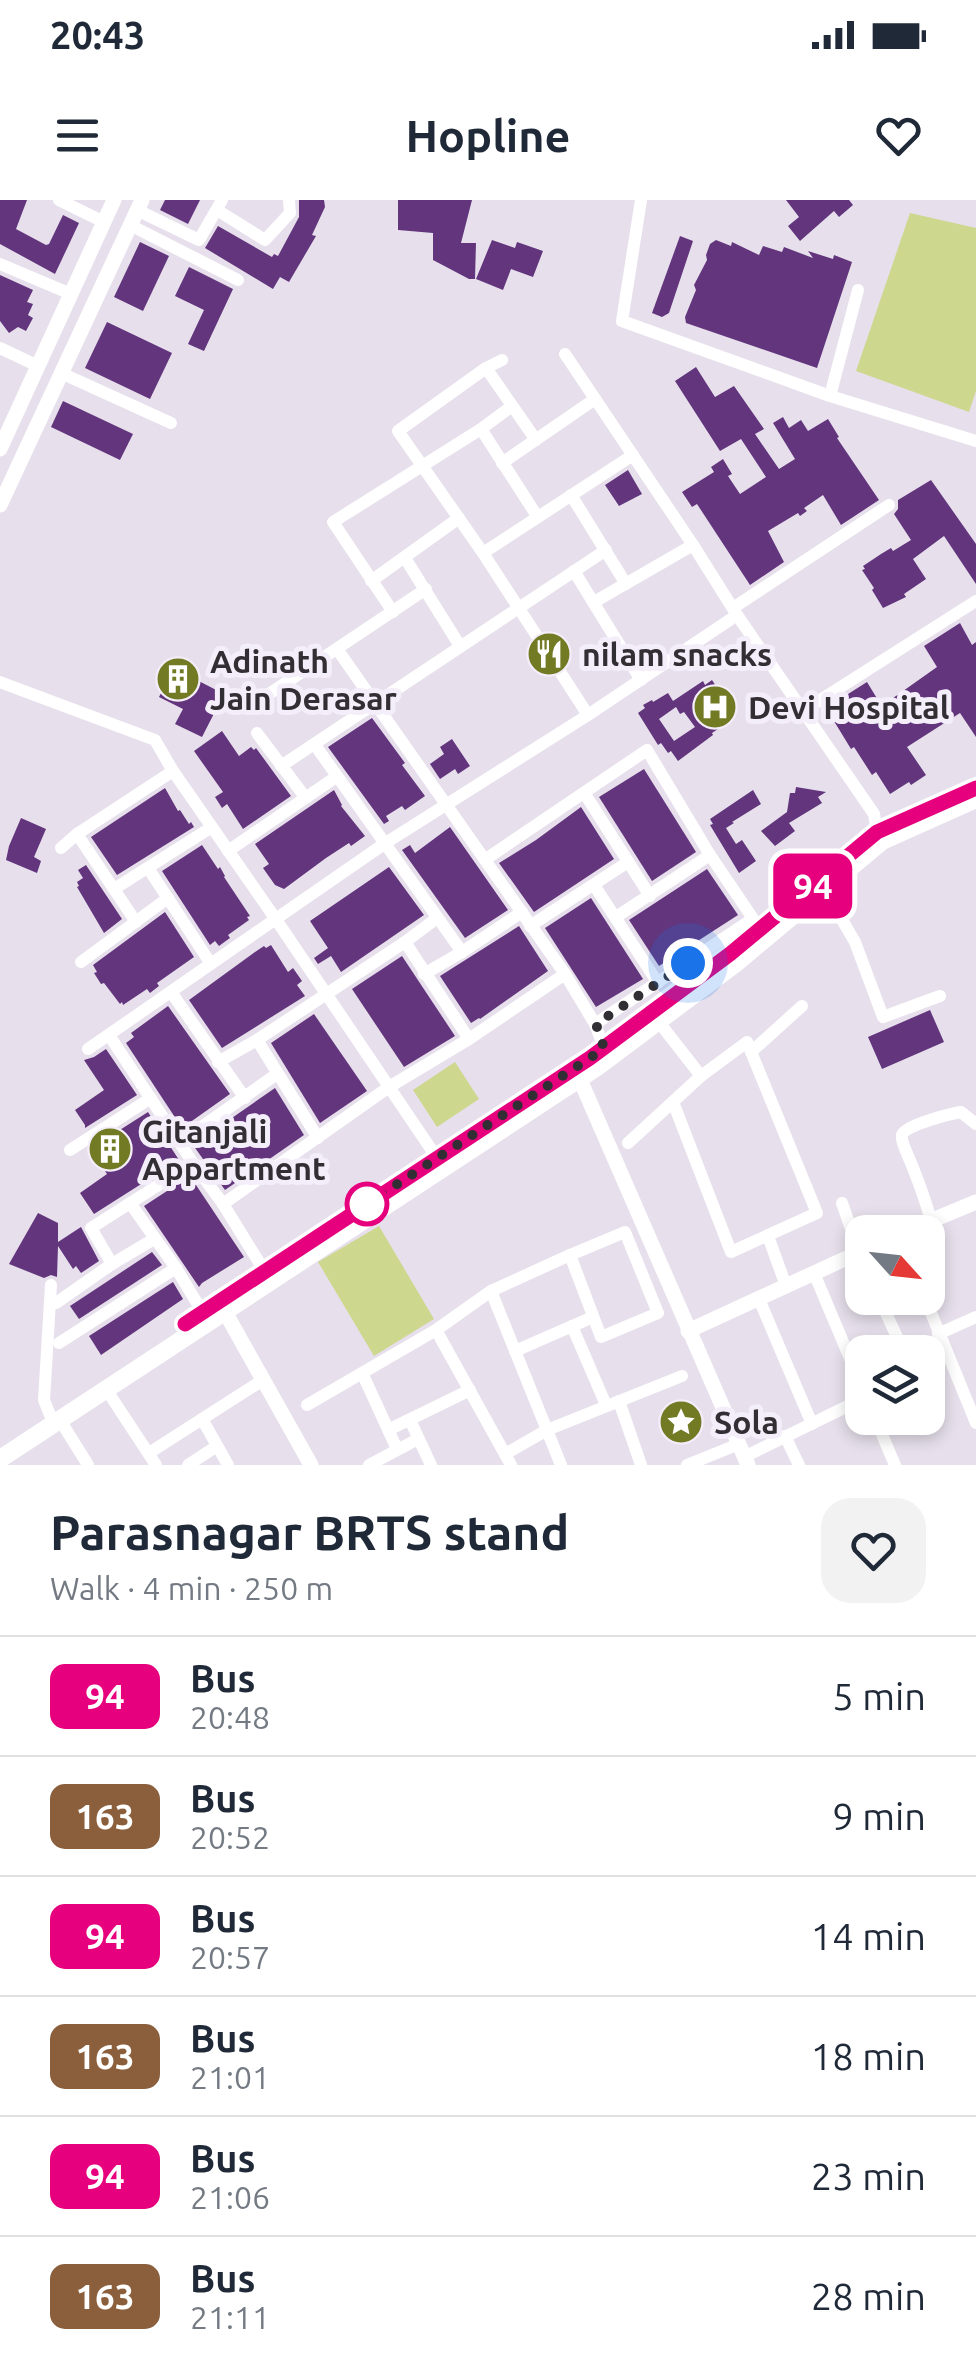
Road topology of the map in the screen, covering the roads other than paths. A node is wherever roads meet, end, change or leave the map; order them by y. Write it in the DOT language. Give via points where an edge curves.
graph roads {
  1 [pos="58,200"];
  2 [pos="114,200"];
  3 [pos="289,200"];
  4 [pos="641,200"];
  5 [pos="220,205"];
  6 [pos="136,212"];
  7 [pos="104,222"];
  8 [pos="0,264"];
  9 [pos="238,280"];
  10 [pos="858,290"];
  11 [pos="71,294"];
  12 [pos="0,348"];
  13 [pos="565,354"];
  14 [pos="502,360"];
  15 [pos="38,366"];
  16 [pos="486,368"];
  17 [pos="61,373"];
  18 [pos="830,396"];
  19 [pos="596,399"];
  20 [pos="512,406"];
  21 [pos="171,423"];
  22 [pos="480,429"];
  23 [pos="536,440"];
  24 [pos="976,441"];
  25 [pos="1,446"];
  26 [pos="24,453"];
  27 [pos="633,455"];
  28 [pos="502,463"];
  29 [pos="422,466"];
  30 [pos="572,495"];
  31 [pos="888,505"];
  32 [pos="0,506"];
  33 [pos="538,516"];
  34 [pos="459,518"];
  35 [pos="694,544"];
  36 [pos="606,550"];
  37 [pos="483,553"];
  38 [pos="405,558"];
  39 [pos="574,571"];
  40 [pos="371,581"];
  41 [pos="626,584"];
  42 [pos="426,590"];
  43 [pos="976,601"];
  44 [pos="594,602"];
  45 [pos="518,608"];
  46 [pos="393,612"];
  47 [pos="735,612"];
  48 [pos="460,646"];
  49 [pos="337,649"];
  50 [pos="641,680"];
  51 [pos="0,682"];
  52 [pos="257,702"];
  53 [pos="375,704"];
  54 [pos="803,712"];
  55 [pos="588,715"];
  56 [pos="257,733"];
  57 [pos="315,745"];
  58 [pos="281,766"];
  59 [pos="173,772"];
  60 [pos="336,777"];
  61 [pos="976,788"];
  62 [pos="584,794"];
  63 [pos="305,797"];
  64 [pos="976,799"];
  65 [pos="448,805"];
  66 [pos="212,827"];
  67 [pos="76,834"];
  68 [pos="880,837"];
  69 [pos="384,844"];
  70 [pos="61,848"];
  71 [pos="228,851"];
  72 [pos="710,855"];
  73 [pos="486,860"];
  74 [pos="628,862"];
  75 [pos="148,868"];
  76 [pos="594,885"];
  77 [pos="114,889"];
  78 [pos="824,890"];
  79 [pos="650,896"];
  80 [pos="168,898"];
  81 [pos="522,912"];
  82 [pos="616,917"];
  83 [pos="276,918"];
  84 [pos="437,918"];
  85 [pos="136,922"];
  86 [pos="754,925"];
  87 [pos="530,926"];
  88 [pos="404,942"];
  89 [pos="462,952"];
  90 [pos="81,962"];
  91 [pos="211,964"];
  92 [pos="424,974"];
  93 [pos="565,974"];
  94 [pos="658,983"];
  95 [pos="171,992"];
  96 [pos="326,992"];
  97 [pos="940,996"];
  98 [pos="802,1006"];
  99 [pos="658,1021"];
  100 [pos="596,1024"];
  101 [pos="109,1035"];
  102 [pos="468,1039"];
  103 [pos="256,1040"];
  104 [pos="604,1048"];
  105 [pos="88,1049"];
  106 [pos="751,1052"];
  107 [pos="218,1062"];
  108 [pos="577,1073"];
  109 [pos="276,1074"];
  110 [pos="702,1076"];
  111 [pos="389,1087"];
  112 [pos="151,1098"];
  113 [pos="245,1098"];
  114 [pos="672,1102"];
  115 [pos="976,1124"];
  116 [pos="318,1138"];
  117 [pos="180,1142"];
  118 [pos="628,1142"];
  119 [pos="70,1150"];
  120 [pos="437,1158"];
  121 [pos="193,1163"];
  122 [pos="130,1203"];
  123 [pos="842,1203"];
  124 [pos="223,1204"];
  125 [pos="975,1207"];
  126 [pos="846,1215"];
  127 [pos="929,1215"];
  128 [pos="945,1216"];
  129 [pos="768,1236"];
  130 [pos="154,1239"];
  131 [pos="570,1255"];
  132 [pos="845,1260"];
  133 [pos="112,1264"];
  134 [pos="176,1268"];
  135 [pos="265,1272"];
  136 [pos="814,1273"];
  137 [pos="50,1285"];
  138 [pos="786,1286"];
  139 [pos="490,1291"];
  140 [pos="759,1298"];
  141 [pos="56,1303"];
  142 [pos="677,1303"];
  143 [pos="223,1307"];
  144 [pos="203,1313"];
  145 [pos="658,1313"];
  146 [pos="931,1315"];
  147 [pos="593,1317"];
  148 [pos="976,1317"];
  149 [pos="572,1326"];
  150 [pos="187,1330"];
  151 [pos="436,1330"];
  152 [pos="688,1331"];
  153 [pos="938,1334"];
  154 [pos="601,1338"];
  155 [pos="59,1344"];
  156 [pos="580,1345"];
  157 [pos="845,1346"];
  158 [pos="514,1351"];
  159 [pos="363,1374"];
  160 [pos="682,1376"];
  161 [pos="262,1380"];
  162 [pos="106,1389"];
  163 [pos="470,1390"];
  164 [pos="612,1403"];
  165 [pos="307,1405"];
  166 [pos="845,1408"];
  167 [pos="55,1417"];
  168 [pos="202,1419"];
  169 [pos="410,1420"];
  170 [pos="976,1423"];
  171 [pos="812,1424"];
  172 [pos="388,1430"];
  173 [pos="547,1430"];
  174 [pos="883,1435"];
  175 [pos="786,1436"];
  176 [pos="418,1438"];
  177 [pos="217,1446"];
  178 [pos="0,1447"];
  179 [pos="397,1449"];
  180 [pos="744,1455"];
  181 [pos="0,1459"];
  182 [pos="153,1459"];
  183 [pos="508,1459"];
  184 [pos="307,1463"];
  185 [pos="88,1465"];
  186 [pos="188,1465"];
  187 [pos="228,1465"];
  188 [pos="368,1465"];
  189 [pos="431,1465"];
  190 [pos="560,1465"];
  191 [pos="641,1465"];
  192 [pos="687,1465"];
  193 [pos="799,1465"];
  194 [pos="895,1465"];
  1 -- 7 [label="street"];
  2 -- 7 [label="street"];
  3 -- 5 [label="street" via="290,214 265,240"];
  4 -- 18 [label="street" via="622,322"];
  5 -- 6 [label="street" via="199,240"];
  6 -- 9 [label="street"];
  6 -- 17 [label="street"];
  7 -- 11 [label="street"];
  8 -- 11 [label="street"];
  10 -- 18 [label="street"];
  11 -- 15 [label="street"];
  12 -- 15 [label="street"];
  13 -- 19 [label="street"];
  14 -- 16 [label="street"];
  15 -- 25 [label="street"];
  16 -- 20 [label="street"];
  16 -- 29 [label="street" via="398,431"];
  17 -- 21 [label="street"];
  17 -- 26 [label="street"];
  18 -- 24 [label="street"];
  19 -- 23 [label="street"];
  19 -- 27 [label="street"];
  20 -- 22 [label="street"];
  20 -- 23 [label="street"];
  22 -- 28 [label="street"];
  22 -- 29 [label="street"];
  23 -- 28 [label="street"];
  25 -- 26 [label="street"];
  26 -- 32 [label="street"];
  27 -- 30 [label="street"];
  27 -- 35 [label="street"];
  28 -- 33 [label="street"];
  29 -- 34 [label="street"];
  29 -- 40 [label="street" via="333,522"];
  30 -- 33 [label="street"];
  30 -- 36 [label="street"];
  31 -- 47 [label="street"];
  33 -- 37 [label="street"];
  34 -- 37 [label="street"];
  34 -- 38 [label="street"];
  35 -- 41 [label="street"];
  35 -- 47 [label="street"];
  36 -- 39 [label="street"];
  36 -- 41 [label="street"];
  37 -- 45 [label="street"];
  38 -- 40 [label="street"];
  38 -- 42 [label="street"];
  39 -- 44 [label="street"];
  39 -- 45 [label="street"];
  40 -- 46 [label="street"];
  41 -- 44 [label="street"];
  42 -- 46 [label="street"];
  42 -- 48 [label="street"];
  43 -- 54 [label="street"];
  44 -- 50 [label="street"];
  45 -- 48 [label="street"];
  45 -- 55 [label="street"];
  46 -- 49 [label="street"];
  47 -- 50 [label="street"];
  47 -- 54 [label="street"];
  48 -- 53 [label="street"];
  49 -- 52 [label="street"];
  49 -- 53 [label="street"];
  50 -- 55 [label="street"];
  51 -- 59 [label="street" via="154,740"];
  53 -- 57 [label="street"];
  53 -- 65 [label="street"];
  54 -- 68 [label="street" via="874,814"];
  55 -- 65 [label="street"];
  56 -- 58 [label="street"];
  57 -- 58 [label="street"];
  57 -- 60 [label="street"];
  58 -- 63 [label="street"];
  59 -- 66 [label="street"];
  59 -- 67 [label="street"];
  60 -- 63 [label="street"];
  60 -- 69 [label="street"];
  61 -- 68 [label="main road"];
  62 -- 72 [label="street" via="647,750"];
  62 -- 73 [label="street"];
  62 -- 74 [label="street"];
  63 -- 71 [label="street"];
  64 -- 68 [label="main road"];
  65 -- 69 [label="street"];
  65 -- 73 [label="street"];
  66 -- 71 [label="street"];
  66 -- 75 [label="street"];
  67 -- 70 [label="street"];
  67 -- 77 [label="street"];
  68 -- 78 [label="main road"];
  68 -- 86 [label="main road"];
  69 -- 83 [label="street"];
  69 -- 84 [label="street"];
  71 -- 83 [label="street"];
  72 -- 79 [label="street"];
  72 -- 86 [label="street"];
  73 -- 81 [label="street"];
  74 -- 76 [label="street"];
  74 -- 79 [label="street"];
  75 -- 77 [label="street"];
  75 -- 80 [label="street"];
  76 -- 82 [label="street"];
  76 -- 87 [label="street"];
  77 -- 85 [label="street"];
  78 -- 97 [label="street" via="854,942 883,1017"];
  78 -- 99 [label="main road"];
  79 -- 82 [label="street"];
  80 -- 85 [label="street"];
  80 -- 91 [label="street"];
  81 -- 87 [label="street"];
  81 -- 89 [label="street"];
  82 -- 94 [label="street"];
  83 -- 91 [label="street"];
  83 -- 96 [label="street"];
  84 -- 88 [label="street"];
  84 -- 89 [label="street"];
  85 -- 90 [label="street"];
  86 -- 94 [label="street"];
  86 -- 104 [label="main road" via="730,954"];
  87 -- 93 [label="street"];
  88 -- 92 [label="street"];
  88 -- 96 [label="street"];
  89 -- 92 [label="street"];
  91 -- 95 [label="street"];
  92 -- 102 [label="street"];
  93 -- 100 [label="street"];
  93 -- 102 [label="street"];
  94 -- 100 [label="street"];
  95 -- 101 [label="street"];
  95 -- 107 [label="street"];
  96 -- 103 [label="street"];
  96 -- 111 [label="street"];
  98 -- 106 [label="street"];
  99 -- 108 [label="main road"];
  99 -- 110 [label="street"];
  100 -- 104 [label="street"];
  101 -- 105 [label="street"];
  101 -- 112 [label="street"];
  102 -- 111 [label="street"];
  103 -- 107 [label="street"];
  103 -- 109 [label="street"];
  104 -- 108 [label="main road"];
  106 -- 110 [label="street" via="748,1042"];
  106 -- 129 [label="street" via="817,1213"];
  107 -- 113 [label="street"];
  108 -- 120 [label="main road"];
  108 -- 142 [label="street"];
  108 -- 143 [label="main road"];
  109 -- 113 [label="street"];
  109 -- 116 [label="street"];
  110 -- 114 [label="street"];
  111 -- 116 [label="street"];
  111 -- 120 [label="street"];
  112 -- 117 [label="street"];
  112 -- 119 [label="street"];
  113 -- 117 [label="street"];
  114 -- 118 [label="street"];
  114 -- 129 [label="street" via="731,1252"];
  115 -- 127 [label="street" via="961,1112 904,1131"];
  116 -- 124 [label="street"];
  117 -- 121 [label="street"];
  120 -- 135 [label="main road"];
  121 -- 122 [label="street"];
  121 -- 124 [label="street"];
  122 -- 130 [label="street"];
  122 -- 133 [label="street" via="90,1228"];
  123 -- 126 [label="street"];
  124 -- 135 [label="street"];
  125 -- 128 [label="street"];
  129 -- 138 [label="street"];
  130 -- 133 [label="street"];
  130 -- 134 [label="street"];
  131 -- 139 [label="street"];
  131 -- 145 [label="street" via="626,1232"];
  131 -- 147 [label="street"];
  132 -- 136 [label="street"];
  133 -- 141 [label="street"];
  134 -- 144 [label="street"];
  134 -- 155 [label="street"];
  135 -- 143 [label="main road"];
  136 -- 138 [label="street"];
  136 -- 157 [label="street"];
  137 -- 167 [label="street" via="44,1400"];
  138 -- 140 [label="street"];
  139 -- 151 [label="street"];
  139 -- 158 [label="street"];
  140 -- 152 [label="street"];
  140 -- 171 [label="street"];
  142 -- 145 [label="street"];
  142 -- 152 [label="street"];
  143 -- 144 [label="main road"];
  143 -- 150 [label="main road"];
  143 -- 161 [label="street"];
  144 -- 150 [label="main road"];
  145 -- 154 [label="street"];
  146 -- 153 [label="street"];
  147 -- 149 [label="street"];
  147 -- 154 [label="street"];
  148 -- 153 [label="street"];
  149 -- 156 [label="street"];
  149 -- 158 [label="street"];
  150 -- 162 [label="main road"];
  150 -- 167 [label="main road"];
  151 -- 159 [label="street"];
  151 -- 163 [label="street"];
  152 -- 180 [label="street"];
  153 -- 170 [label="street"];
  154 -- 156 [label="street"];
  156 -- 164 [label="street"];
  158 -- 173 [label="street"];
  159 -- 165 [label="street"];
  159 -- 172 [label="street"];
  160 -- 164 [label="street"];
  161 -- 168 [label="street"];
  161 -- 184 [label="street"];
  162 -- 167 [label="main road"];
  162 -- 182 [label="street"];
  163 -- 169 [label="street"];
  163 -- 183 [label="street"];
  164 -- 173 [label="street"];
  164 -- 191 [label="street"];
  166 -- 171 [label="street"];
  167 -- 178 [label="main road"];
  167 -- 181 [label="main road"];
  167 -- 185 [label="street"];
  168 -- 177 [label="street"];
  168 -- 182 [label="street"];
  169 -- 172 [label="street"];
  169 -- 176 [label="street"];
  171 -- 175 [label="street"];
  172 -- 179 [label="street"];
  173 -- 183 [label="street"];
  173 -- 190 [label="street"];
  174 -- 194 [label="street"];
  175 -- 180 [label="street"];
  175 -- 193 [label="street"];
  176 -- 179 [label="street"];
  176 -- 189 [label="street"];
  177 -- 186 [label="street"];
  177 -- 187 [label="street"];
  179 -- 188 [label="street"];
  180 -- 192 [label="street"];
}
